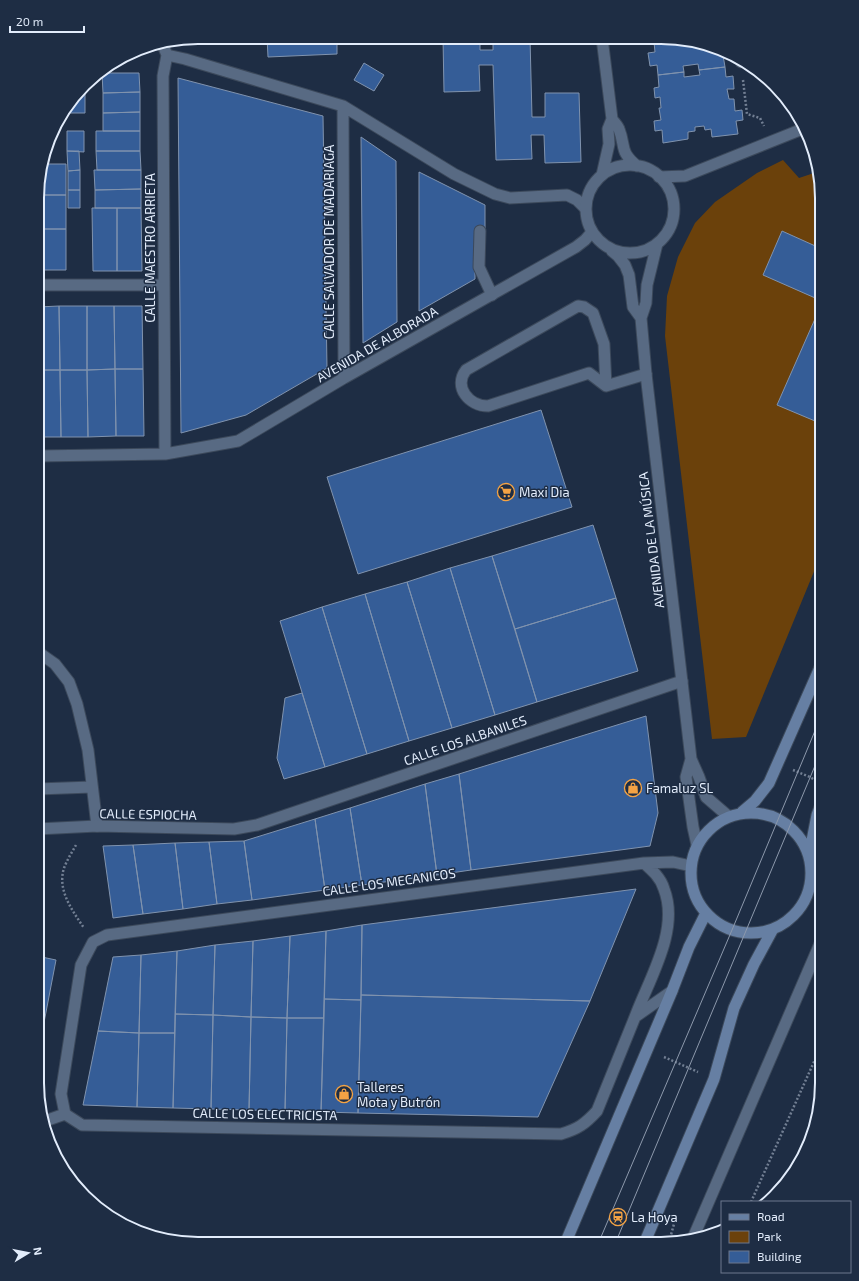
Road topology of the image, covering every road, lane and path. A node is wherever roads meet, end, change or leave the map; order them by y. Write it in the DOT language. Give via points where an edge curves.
graph roads {
  1 [pos="603,44"];
  2 [pos="164,48"];
  3 [pos="168,55"];
  4 [pos="742,67"];
  5 [pos="343,106"];
  6 [pos="612,119"];
  7 [pos="799,130"];
  8 [pos="772,140"];
  9 [pos="637,166"];
  10 [pos="602,175"];
  11 [pos="659,177"];
  12 [pos="585,208"];
  13 [pos="480,231"];
  14 [pos="592,232"];
  15 [pos="657,244"];
  16 [pos="610,249"];
  17 [pos="164,284"];
  18 [pos="44,286"];
  19 [pos="492,295"];
  20 [pos="641,318"];
  21 [pos="646,374"];
  22 [pos="344,378"];
  23 [pos="606,386"];
  24 [pos="166,454"];
  25 [pos="44,456"];
  26 [pos="44,656"];
  27 [pos="815,679"];
  28 [pos="682,681"];
  29 [pos="691,759"];
  30 [pos="778,762"];
  31 [pos="815,780"];
  32 [pos="92,787"];
  33 [pos="44,790"];
  34 [pos="742,812"];
  35 [pos="728,816"];
  36 [pos="257,825"];
  37 [pos="97,826"];
  38 [pos="815,826"];
  39 [pos="44,829"];
  40 [pos="697,845"];
  41 [pos="809,857"];
  42 [pos="644,863"];
  43 [pos="691,866"];
  44 [pos="706,913"];
  45 [pos="773,929"];
  46 [pos="93,942"];
  47 [pos="815,955"];
  48 [pos="672,991"];
  49 [pos="635,1017"];
  50 [pos="815,1060"];
  51 [pos="65,1114"];
  52 [pos="48,1120"];
  53 [pos="751,1201"];
  54 [pos="695,1233"];
  55 [pos="568,1237"];
  56 [pos="647,1237"];
  1 -- 6 [label="street"];
  2 -- 3 [label="street"];
  3 -- 5 [label="street"];
  3 -- 17 [label="street, CALLE MAESTRO ARRIETA" via="163,76"];
  4 -- 8 [label="path" via="747,114 760,118"];
  5 -- 12 [label="street" via="454,174 495,194 510,198 567,195"];
  5 -- 22 [label="street, CALLE SALVADOR DE MADARIAGA"];
  6 -- 9 [label="street" via="619,129 624,152"];
  6 -- 10 [label="street" via="608,129 609,144"];
  7 -- 8 [label="street"];
  8 -- 11 [label="street" via="685,176"];
  9 -- 10 [label="street" via="624,165"];
  9 -- 11 [label="street"];
  10 -- 12 [label="street" via="593,184"];
  11 -- 15 [label="street" via="670,192 674,211 666,235"];
  12 -- 14 [label="street"];
  13 -- 19 [label="street" via="479,267"];
  14 -- 16 [label="street"];
  14 -- 19 [label="street, AVENIDA DE ALBORADA" via="576,247"];
  15 -- 16 [label="street" via="634,253"];
  15 -- 20 [label="street, AVENIDA DE LA MÚSICA"];
  16 -- 20 [label="street, AVENIDA DE LA MÚSICA" via="625,265 629,275 633,307"];
  17 -- 18 [label="street"];
  17 -- 24 [label="street, CALLE MAESTRO ARRIETA"];
  19 -- 22 [label="street, AVENIDA DE ALBORADA"];
  20 -- 21 [label="street, AVENIDA DE LA MÚSICA"];
  21 -- 23 [label="street"];
  21 -- 28 [label="street, AVENIDA DE LA MÚSICA"];
  22 -- 24 [label="street, AVENIDA DE ALBORADA" via="238,441"];
  23 -- 23 [label="street" via="604,344 593,313 578,306 466,370 461,379 462,389 469,399 481,406 488,406 589,373"];
  24 -- 25 [label="street, AVENIDA DE ALBORADA"];
  26 -- 32 [label="street" via="56,664 70,682 78,704 88,750"];
  27 -- 30 [label="main road"];
  28 -- 29 [label="street, AVENIDA DE LA MÚSICA"];
  28 -- 36 [label="street, CALLE LOS ALBANILES"];
  29 -- 35 [label="street, AVENIDA DE LA MÚSICA" via="706,797"];
  29 -- 40 [label="street, AVENIDA DE LA MÚSICA" via="686,777"];
  30 -- 31 [label="path"];
  30 -- 34 [label="main road" via="769,783 755,801"];
  32 -- 33 [label="street"];
  32 -- 37 [label="street"];
  34 -- 35 [label="main road"];
  34 -- 41 [label="main road" via="766,814 785,822 799,836"];
  35 -- 40 [label="main road" via="705,833"];
  36 -- 37 [label="street, CALLE ESPIOCHA" via="234,829"];
  37 -- 39 [label="street, CALLE ESPIOCHA"];
  37 -- 46 [label="path" via="77,844 64,867 62,882 65,897"];
  38 -- 41 [label="main road"];
  40 -- 43 [label="main road"];
  41 -- 45 [label="main road" via="811,879 805,900 786,922"];
  42 -- 43 [label="street, CALLE LOS MECANICOS" via="673,862"];
  42 -- 46 [label="street, CALLE LOS MECANICOS" via="123,932 106,935"];
  42 -- 49 [label="street" via="656,874 669,903 662,950"];
  43 -- 44 [label="main road" via="692,887"];
  44 -- 45 [label="main road" via="716,922 737,932"];
  44 -- 48 [label="main road"];
  45 -- 56 [label="main road" via="734,1008 714,1079"];
  46 -- 51 [label="street" via="80,972 61,1094"];
  47 -- 54 [label="street"];
  48 -- 49 [label="street"];
  48 -- 55 [label="main road"];
  49 -- 51 [label="street, CALLE LOS ELECTRICISTA" via="597,1111 575,1130 561,1134 82,1125"];
  50 -- 53 [label="path"];
  51 -- 52 [label="street"];
}
